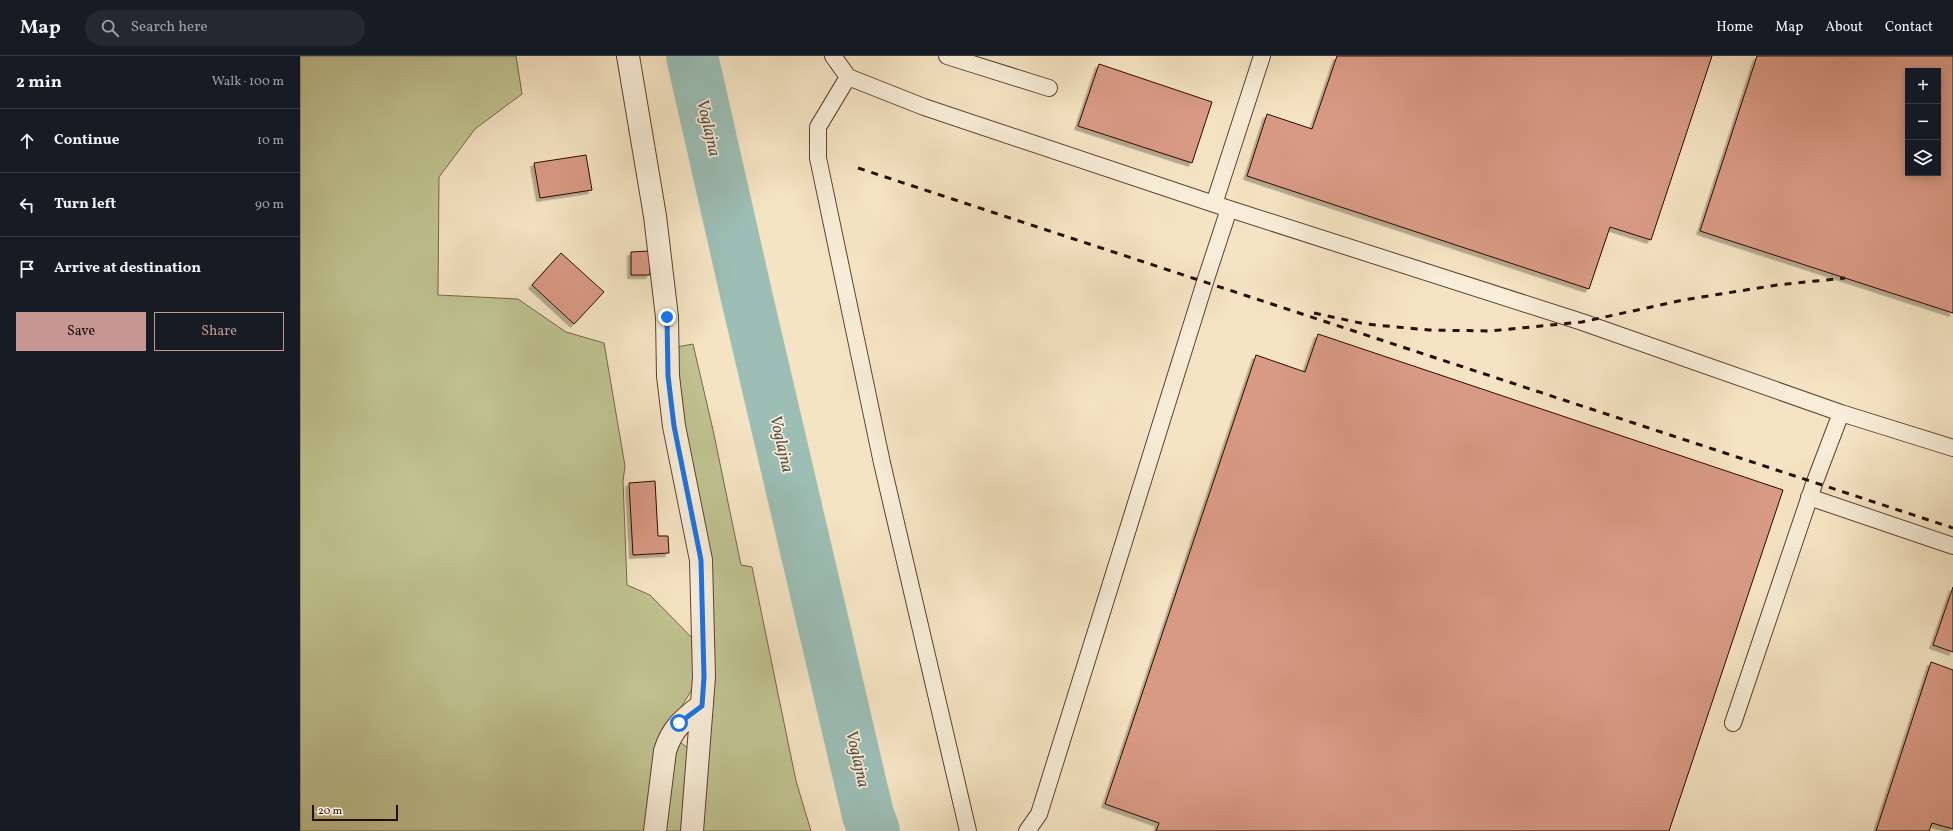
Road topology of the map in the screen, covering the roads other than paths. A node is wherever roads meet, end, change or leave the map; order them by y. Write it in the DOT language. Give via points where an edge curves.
graph roads {
  1 [pos="628,56"];
  2 [pos="833,56"];
  3 [pos="947,56"];
  4 [pos="1262,56"];
  5 [pos="848,77"];
  6 [pos="1049,88"];
  7 [pos="1214,204"];
  8 [pos="1230,209"];
  9 [pos="1841,413"];
  10 [pos="1953,448"];
  11 [pos="1809,497"];
  12 [pos="1953,546"];
  13 [pos="702,706"];
  14 [pos="1733,723"];
  15 [pos="655,831"];
  16 [pos="692,831"];
  17 [pos="968,831"];
  18 [pos="1027,831"];
  1 -- 13 [label="street" via="655,216 667,317 668,376 674,426 701,560 704,677"];
  2 -- 5 [label="lane"];
  3 -- 6 [label="lane"];
  4 -- 7 [label="lane"];
  5 -- 7 [label="lane" via="924,107"];
  5 -- 17 [label="lane" via="818,127 818,158 882,463"];
  7 -- 8 [label="lane"];
  8 -- 9 [label="lane" via="1582,322"];
  8 -- 18 [label="lane" via="1039,814"];
  9 -- 10 [label="lane"];
  9 -- 11 [label="lane"];
  11 -- 12 [label="lane"];
  11 -- 14 [label="lane"];
  13 -- 15 [label="street" via="679,723 668,740"];
  13 -- 16 [label="street"];
}
